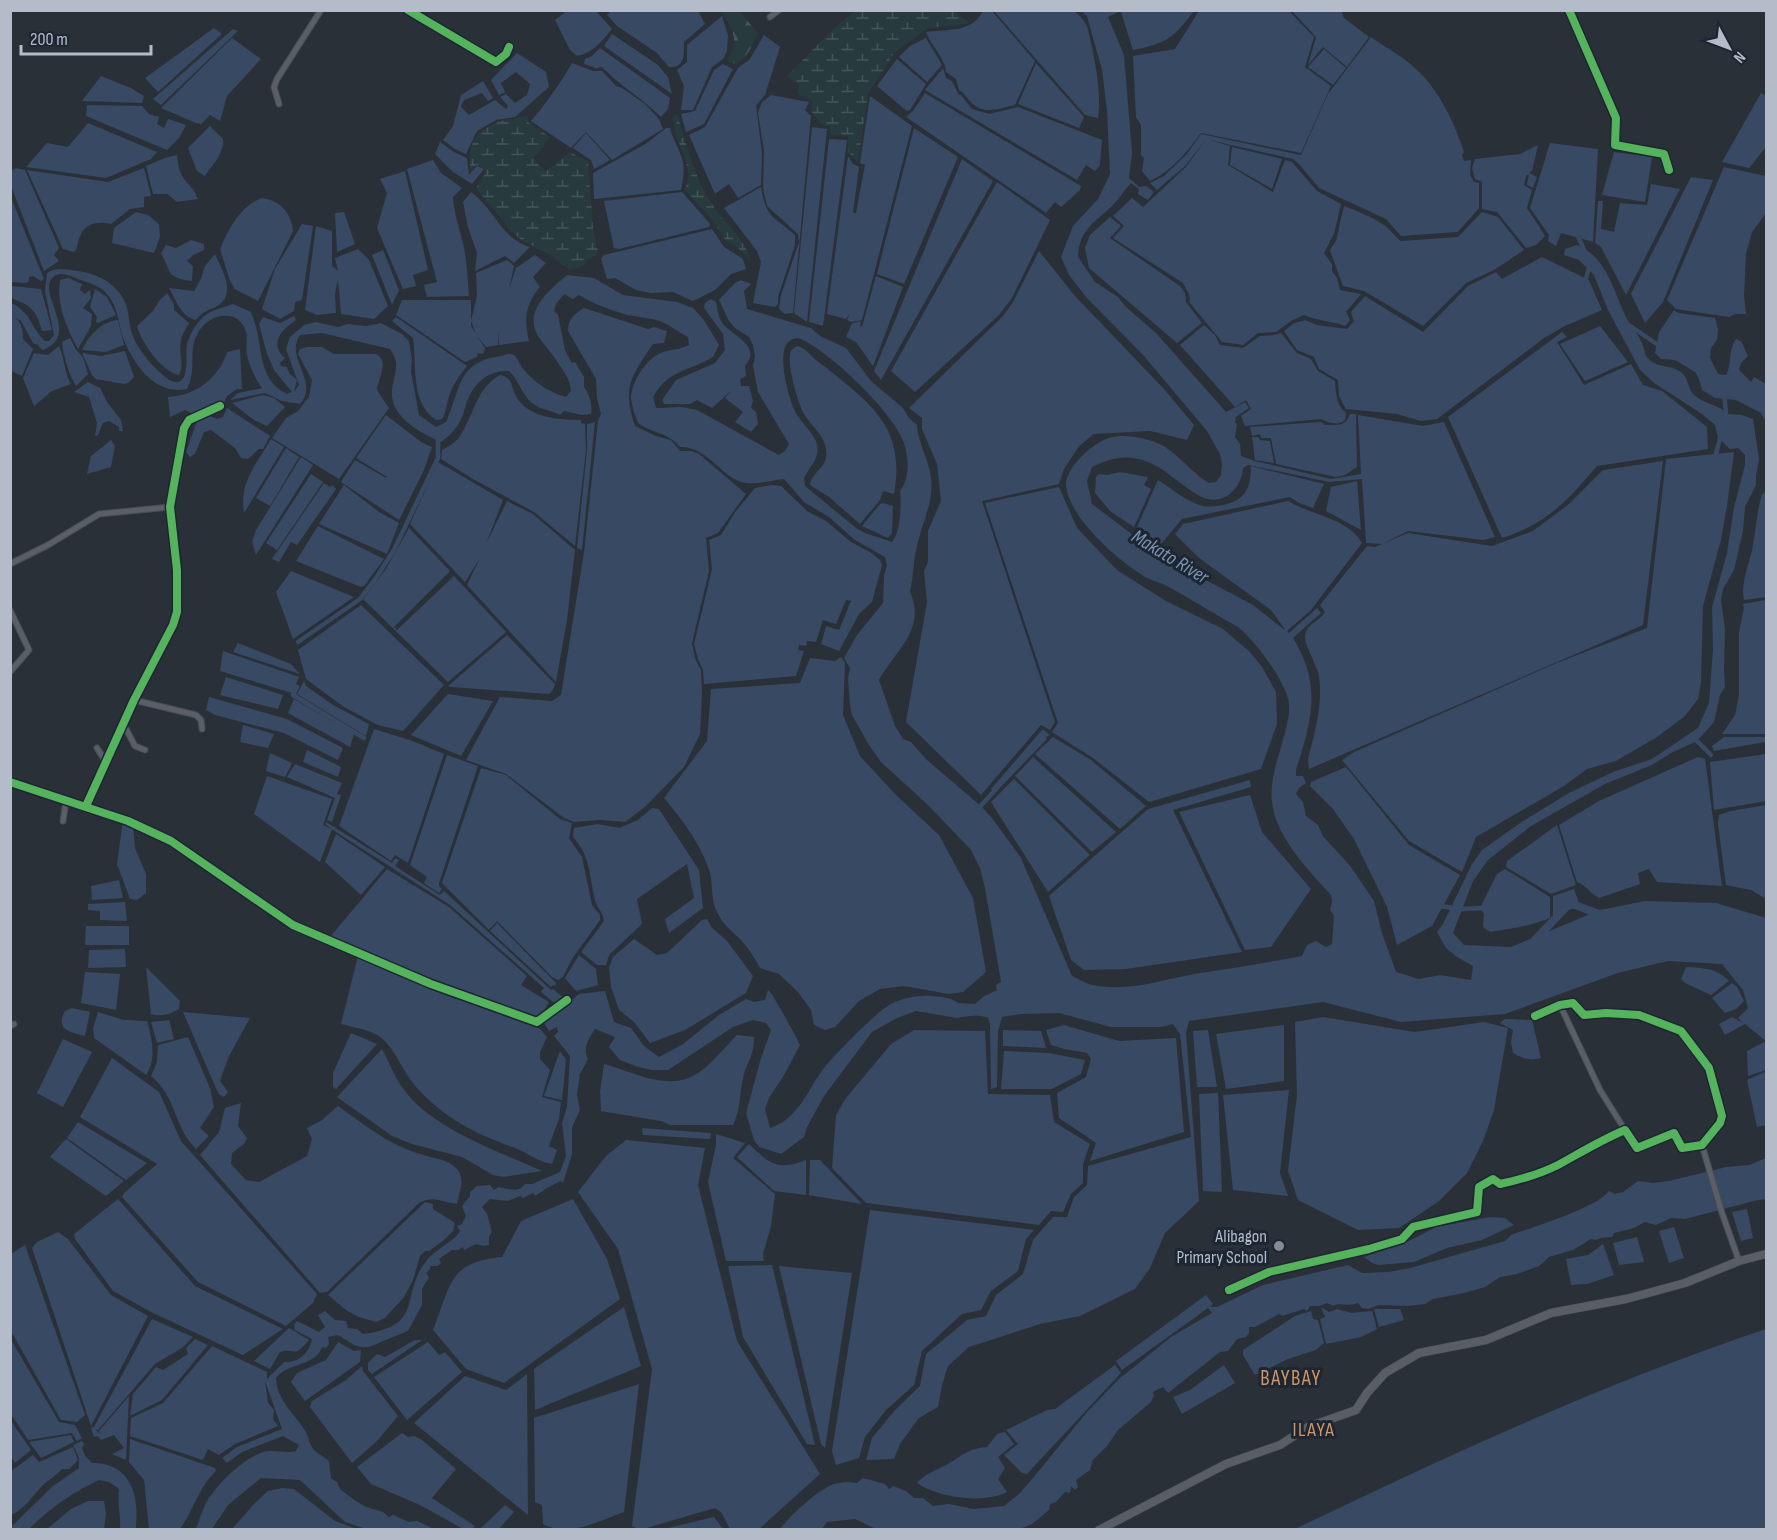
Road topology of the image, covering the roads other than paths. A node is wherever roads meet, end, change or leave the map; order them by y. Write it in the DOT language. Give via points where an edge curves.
graph roads {
  1 [pos="321,10"];
  2 [pos="408,10"];
  3 [pos="779,10"];
  4 [pos="1569,10"];
  5 [pos="770,17"];
  6 [pos="509,47"];
  7 [pos="279,104"];
  8 [pos="1669,170"];
  9 [pos="220,406"];
  10 [pos="170,507"];
  11 [pos="10,564"];
  12 [pos="10,610"];
  13 [pos="10,672"];
  14 [pos="134,700"];
  15 [pos="123,723"];
  16 [pos="202,729"];
  17 [pos="97,748"];
  18 [pos="145,750"];
  19 [pos="106,762"];
  20 [pos="10,782"];
  21 [pos="66,801"];
  22 [pos="86,806"];
  23 [pos="63,821"];
  24 [pos="567,1000"];
  25 [pos="1560,1005"];
  26 [pos="1535,1016"];
  27 [pos="1625,1130"];
  28 [pos="1702,1145"];
  29 [pos="1767,1254"];
  30 [pos="1739,1261"];
  31 [pos="1229,1290"];
  32 [pos="1099,1530"];
  1 -- 7 [label="street" via="277,79 274,87"];
  2 -- 6 [label="street" via="496,62"];
  3 -- 5 [label="street"];
  4 -- 8 [label="street" via="1616,118 1615,145 1664,154"];
  9 -- 10 [label="street" via="189,420 184,428"];
  10 -- 11 [label="street" via="99,514"];
  10 -- 14 [label="street" via="177,612"];
  12 -- 13 [label="street" via="28,650"];
  14 -- 15 [label="street"];
  14 -- 16 [label="street" via="196,715"];
  15 -- 18 [label="street" via="135,746"];
  15 -- 19 [label="street"];
  17 -- 19 [label="street"];
  19 -- 22 [label="street"];
  20 -- 21 [label="street"];
  21 -- 22 [label="street"];
  21 -- 23 [label="street"];
  22 -- 24 [label="street" via="171,841 293,925 430,984 534,1022"];
  25 -- 26 [label="street"];
  25 -- 27 [label="street" via="1600,1090"];
  25 -- 28 [label="street" via="1573,1003 1584,1016 1639,1015 1681,1031 1709,1068 1722,1116"];
  27 -- 28 [label="street" via="1637,1148 1674,1133 1682,1148"];
  27 -- 31 [label="street" via="1556,1166 1500,1184 1493,1179 1486,1182 1479,1187 1477,1212 1413,1227 1402,1239 1369,1249 1269,1272"];
  28 -- 30 [label="street"];
  29 -- 30 [label="street"];
  30 -- 32 [label="street" via="1685,1283 1551,1313 1486,1340 1419,1353 1385,1373 1356,1410 1308,1427 1280,1445 1226,1464"];
}
